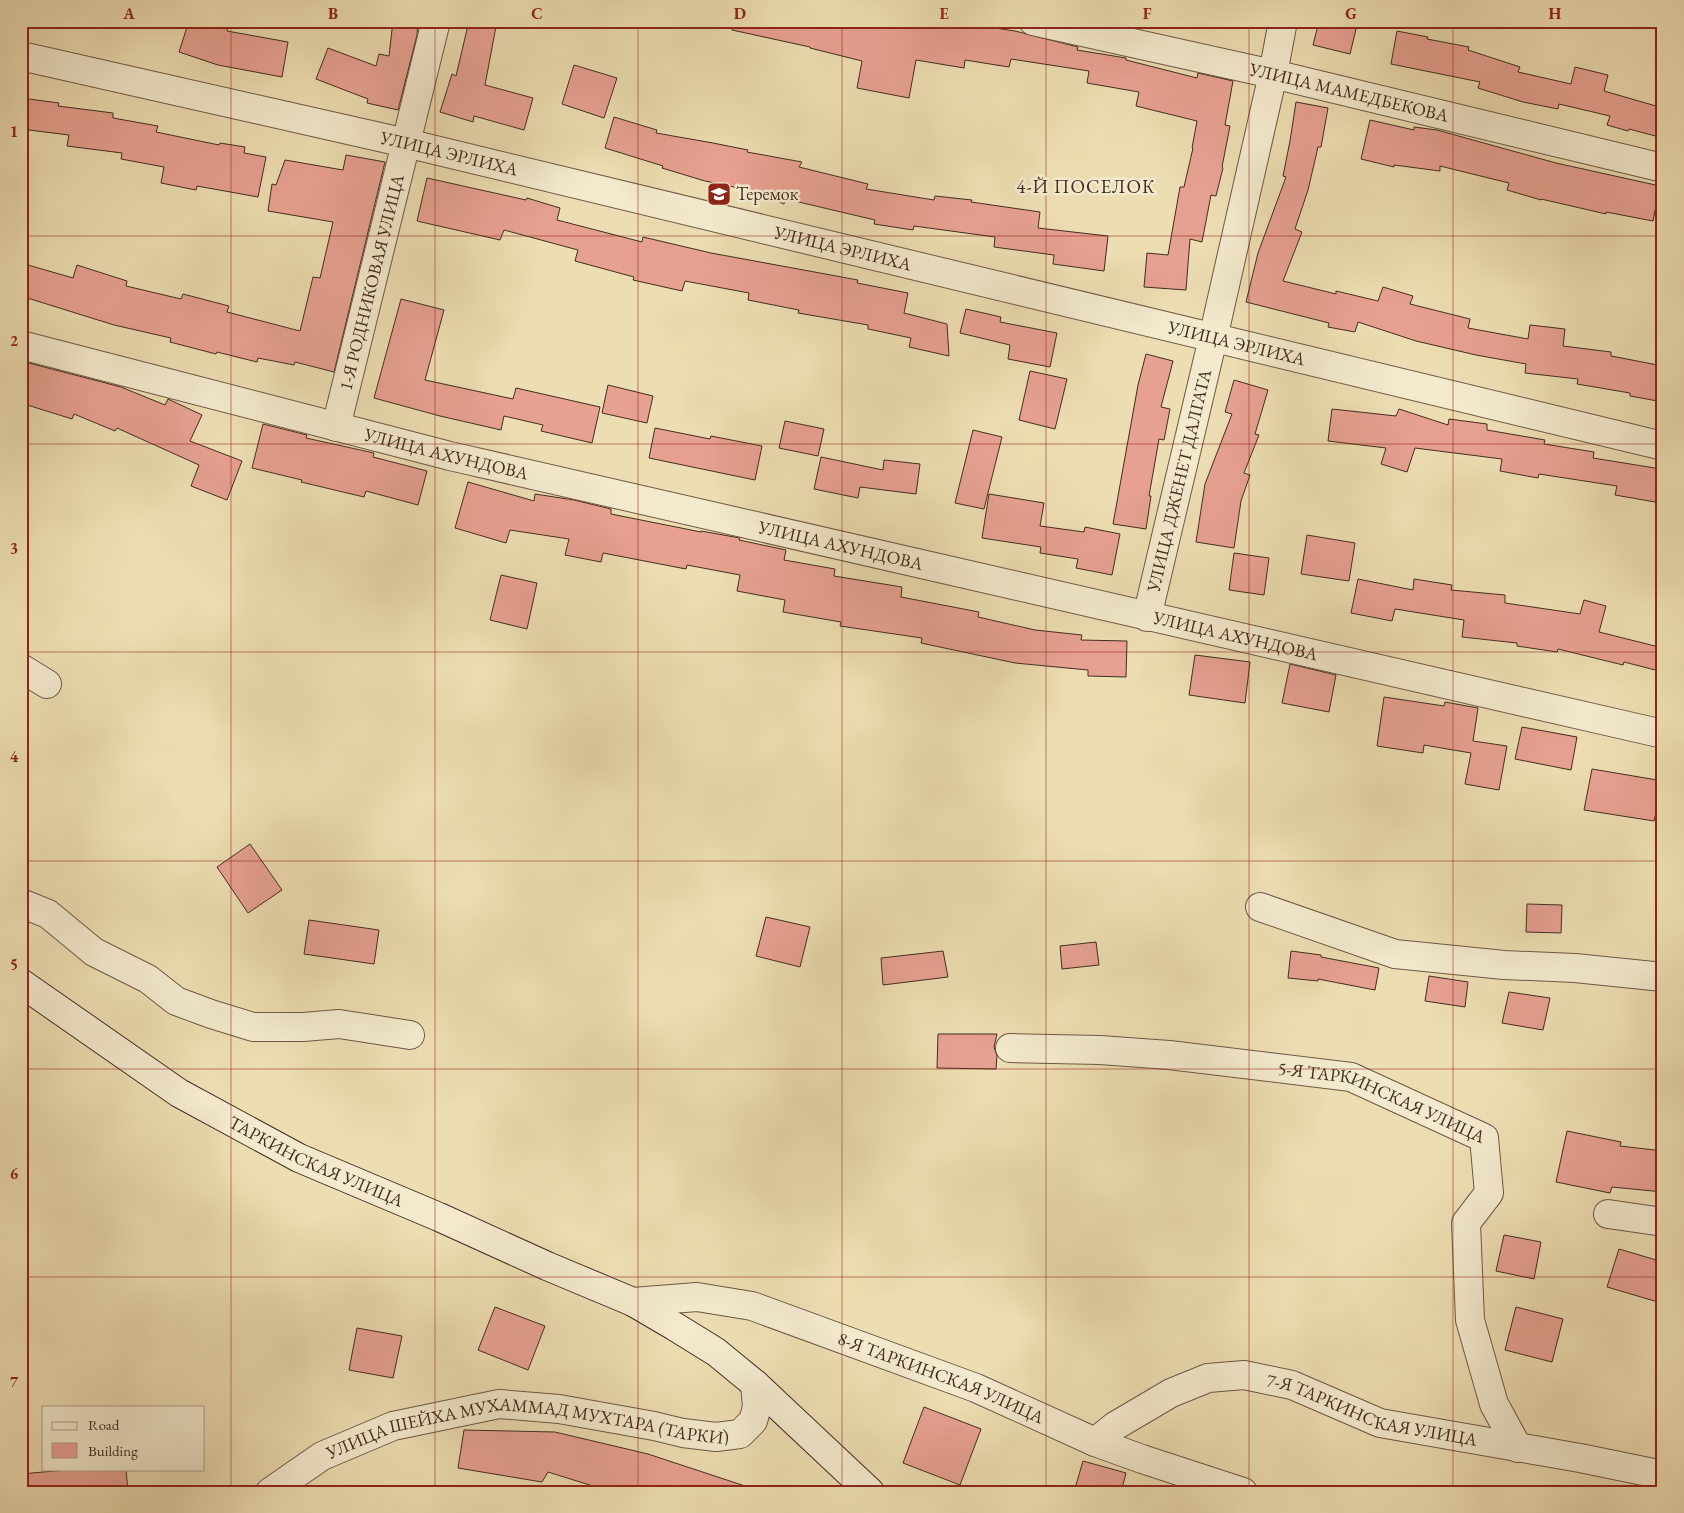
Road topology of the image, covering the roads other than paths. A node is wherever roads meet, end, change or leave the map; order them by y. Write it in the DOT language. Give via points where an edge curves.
graph roads {
  1 [pos="436,21"];
  2 [pos="1033,21"];
  3 [pos="1283,21"];
  4 [pos="21,56"];
  5 [pos="1273,74"];
  6 [pos="406,143"];
  7 [pos="1663,168"];
  8 [pos="1213,338"];
  9 [pos="21,345"];
  10 [pos="336,427"];
  11 [pos="1663,446"];
  12 [pos="1147,617"];
  13 [pos="21,668"];
  14 [pos="47,684"];
  15 [pos="1663,734"];
  16 [pos="21,903"];
  17 [pos="1260,907"];
  18 [pos="1663,977"];
  19 [pos="21,983"];
  20 [pos="410,1035"];
  21 [pos="1010,1048"];
  22 [pos="1608,1214"];
  23 [pos="1663,1222"];
  24 [pos="633,1302"];
  25 [pos="755,1384"];
  26 [pos="1095,1442"];
  27 [pos="1518,1448"];
  28 [pos="1663,1475"];
  29 [pos="270,1492"];
  30 [pos="870,1492"];
  31 [pos="1243,1492"];
  1 -- 6 [label="street, 1-Я РОДНИКОВАЯ УЛИЦА"];
  2 -- 5 [label="street, УЛИЦА МАМЕДБЕКОВА"];
  3 -- 5 [label="street, УЛИЦА ДЖЕНЕТ ДАЛГАТА"];
  4 -- 6 [label="street, УЛИЦА ЭРЛИХА"];
  5 -- 7 [label="street, УЛИЦА МАМЕДБЕКОВА"];
  5 -- 8 [label="street, УЛИЦА ДЖЕНЕТ ДАЛГАТА"];
  6 -- 8 [label="street, УЛИЦА ЭРЛИХА"];
  6 -- 10 [label="street, 1-Я РОДНИКОВАЯ УЛИЦА"];
  8 -- 11 [label="street, УЛИЦА ЭРЛИХА"];
  8 -- 12 [label="street, УЛИЦА ДЖЕНЕТ ДАЛГАТА"];
  9 -- 10 [label="street, УЛИЦА АХУНДОВА"];
  10 -- 12 [label="street, УЛИЦА АХУНДОВА"];
  12 -- 15 [label="street, УЛИЦА АХУНДОВА"];
  13 -- 14 [label="street"];
  16 -- 20 [label="street" via="48,914 94,952 148,979 176,1001 211,1014 253,1027 339,1024"];
  17 -- 18 [label="street" via="1395,954"];
  19 -- 24 [label="street, ТАРКИНСКАЯ УЛИЦА" via="179,1093 299,1158"];
  21 -- 27 [label="street, 5-Я ТАРКИНСКАЯ УЛИЦА" via="1169,1055 1351,1077 1484,1138 1488,1193 1466,1224 1470,1320 1494,1404"];
  22 -- 23 [label="street"];
  24 -- 25 [label="street" via="716,1352"];
  24 -- 26 [label="street, 8-Я ТАРКИНСКАЯ УЛИЦА" via="697,1297 752,1306 976,1388"];
  25 -- 29 [label="street, УЛИЦА ШЕЙХА МУХАММАД МУХТАРА (ТАРКИ)" via="757,1407 753,1421 740,1434 716,1437 683,1433 598,1415 499,1404 393,1426 322,1456"];
  25 -- 30 [label="street"];
  26 -- 27 [label="street, 7-Я ТАРКИНСКАЯ УЛИЦА" via="1115,1426 1171,1393 1208,1378 1244,1375 1292,1385 1380,1423"];
  26 -- 31 [label="street, 8-Я ТАРКИНСКАЯ УЛИЦА"];
  27 -- 28 [label="street, 7-Я ТАРКИНСКАЯ УЛИЦА"];
}
